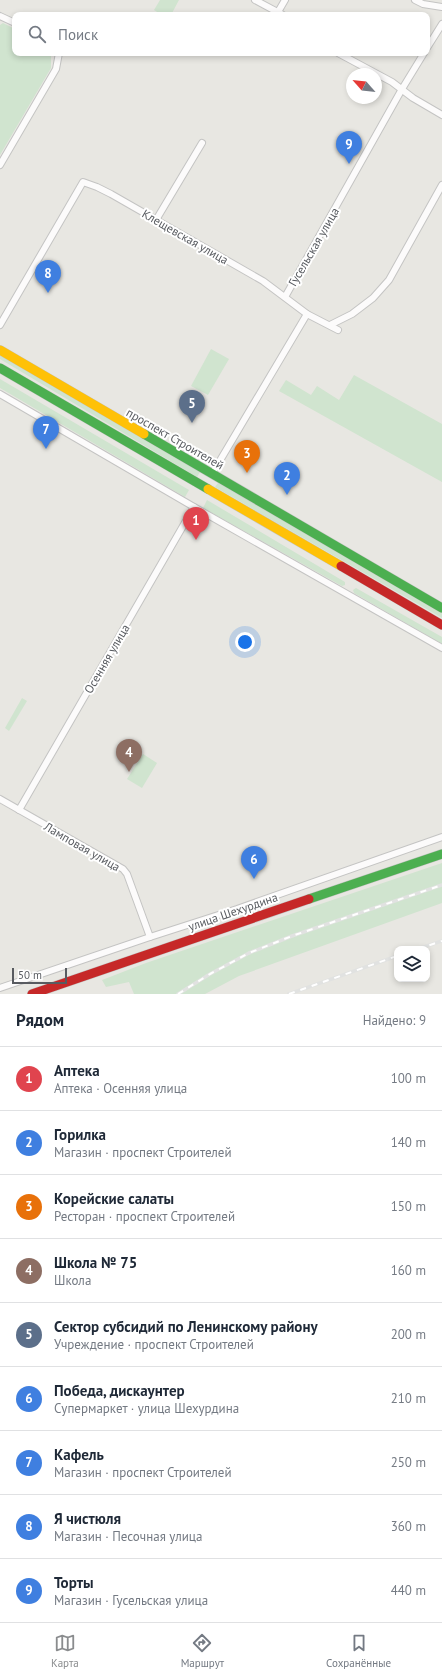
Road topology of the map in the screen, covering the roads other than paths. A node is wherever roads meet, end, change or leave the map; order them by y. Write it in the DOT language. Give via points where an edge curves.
graph roads {
  1 [pos="255,0"];
  2 [pos="285,0"];
  3 [pos="415,0"];
  4 [pos="442,7"];
  5 [pos="278,12"];
  6 [pos="280,12"];
  7 [pos="0,16"];
  8 [pos="12,22"];
  9 [pos="442,24"];
  10 [pos="430,43"];
  11 [pos="58,56"];
  12 [pos="344,56"];
  13 [pos="422,56"];
  14 [pos="402,89"];
  15 [pos="442,114"];
  16 [pos="202,143"];
  17 [pos="0,165"];
  18 [pos="442,185"];
  19 [pos="156,220"];
  20 [pos="285,297"];
  21 [pos="306,314"];
  22 [pos="0,325"];
  23 [pos="330,326"];
  24 [pos="338,330"];
  25 [pos="0,350"];
  26 [pos="0,368"];
  27 [pos="0,394"];
  28 [pos="212,474"];
  29 [pos="194,508"];
  30 [pos="442,608"];
  31 [pos="442,626"];
  32 [pos="442,648"];
  33 [pos="0,799"];
  34 [pos="20,810"];
  35 [pos="442,837"];
  36 [pos="442,854"];
  37 [pos="150,937"];
  38 [pos="0,988"];
  39 [pos="32,994"];
  1 -- 5 [label="street"];
  2 -- 6 [label="street"];
  3 -- 4 [label="street"];
  7 -- 8 [label="street"];
  9 -- 10 [label="street"];
  11 -- 17 [label="street" via="56,69"];
  12 -- 14 [label="street"];
  13 -- 14 [label="street, Гусельская улица"];
  14 -- 15 [label="street"];
  14 -- 20 [label="street, Гусельская улица"];
  16 -- 19 [label="street"];
  18 -- 23 [label="street" via="389,280 368,302"];
  19 -- 20 [label="street, Клещевская улица" via="263,281"];
  19 -- 22 [label="street, Клещевская улица" via="102,189 83,182"];
  20 -- 21 [label="street, Гусельская улица"];
  21 -- 23 [label="street, Гусельская улица"];
  21 -- 28 [label="street"];
  23 -- 24 [label="street, Гусельская улица"];
  25 -- 28 [label="main road, проспект Строителей"];
  26 -- 31 [label="main road"];
  27 -- 29 [label="street"];
  28 -- 30 [label="main road, проспект Строителей"];
  29 -- 32 [label="street"];
  29 -- 34 [label="street, Осенняя улица"];
  33 -- 34 [label="street, Ламповая улица"];
  34 -- 37 [label="street, Ламповая улица" via="123,869"];
  35 -- 37 [label="street" via="237,910"];
  36 -- 39 [label="main road, улица Шехурдина"];
  37 -- 38 [label="street"];
}
